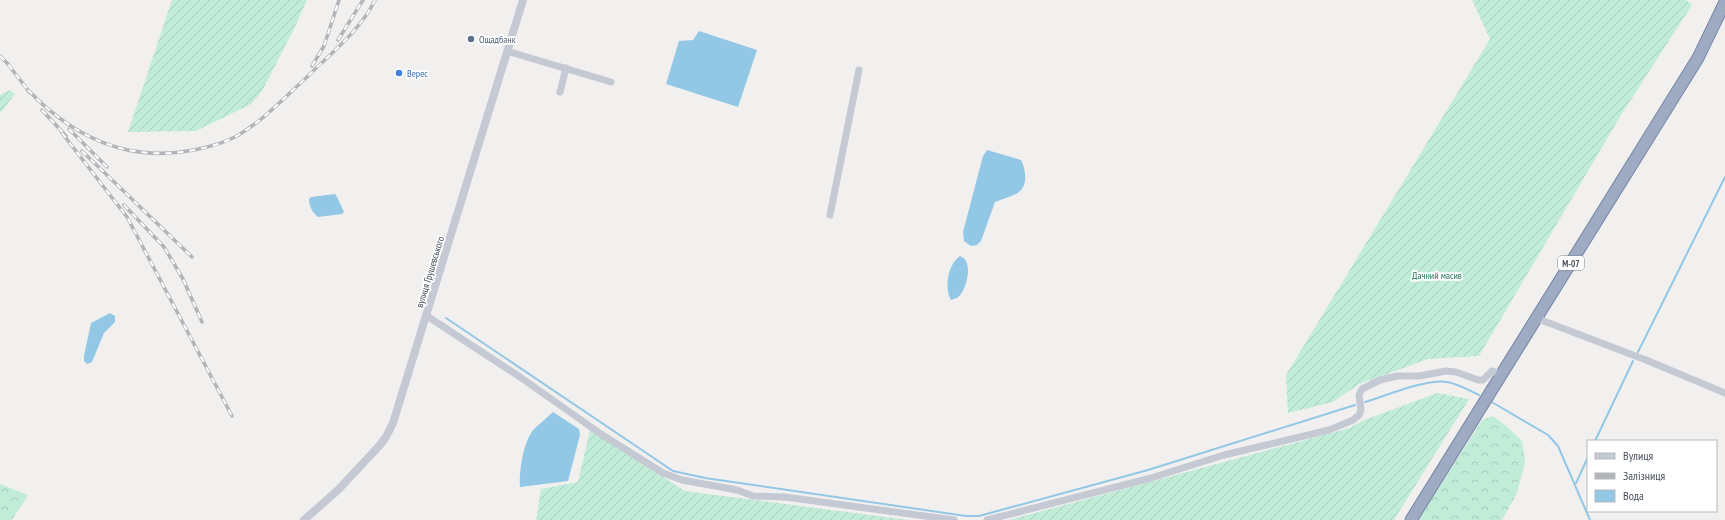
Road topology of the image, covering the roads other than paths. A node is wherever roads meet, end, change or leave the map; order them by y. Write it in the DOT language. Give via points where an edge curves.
graph roads {
  1 [pos="523,0"];
  2 [pos="1725,2"];
  3 [pos="507,51"];
  4 [pos="566,68"];
  5 [pos="859,70"];
  6 [pos="610,82"];
  7 [pos="560,92"];
  8 [pos="830,215"];
  9 [pos="427,316"];
  10 [pos="1536,318"];
  11 [pos="1501,375"];
  12 [pos="1725,393"];
  13 [pos="304,520"];
  14 [pos="954,520"];
  15 [pos="987,520"];
  16 [pos="1411,520"];
  1 -- 3 [label="street, вулиця Грушевського"];
  2 -- 10 [label="highway, М-07" via="1698,58"];
  3 -- 4 [label="street"];
  3 -- 9 [label="street, вулиця Грушевського"];
  4 -- 6 [label="street"];
  4 -- 7 [label="street"];
  5 -- 8 [label="street"];
  9 -- 13 [label="street, вулиця Грушевського" via="386,437 338,490"];
  9 -- 14 [label="street" via="601,434 671,477 757,496 785,497"];
  10 -- 11 [label="highway, М-07"];
  10 -- 12 [label="street"];
  11 -- 15 [label="street" via="1492,371 1483,380 1478,380 1465,374 1446,371 1380,380 1362,389 1359,395 1359,415 1329,430"];
  11 -- 16 [label="highway, М-07"];
}
